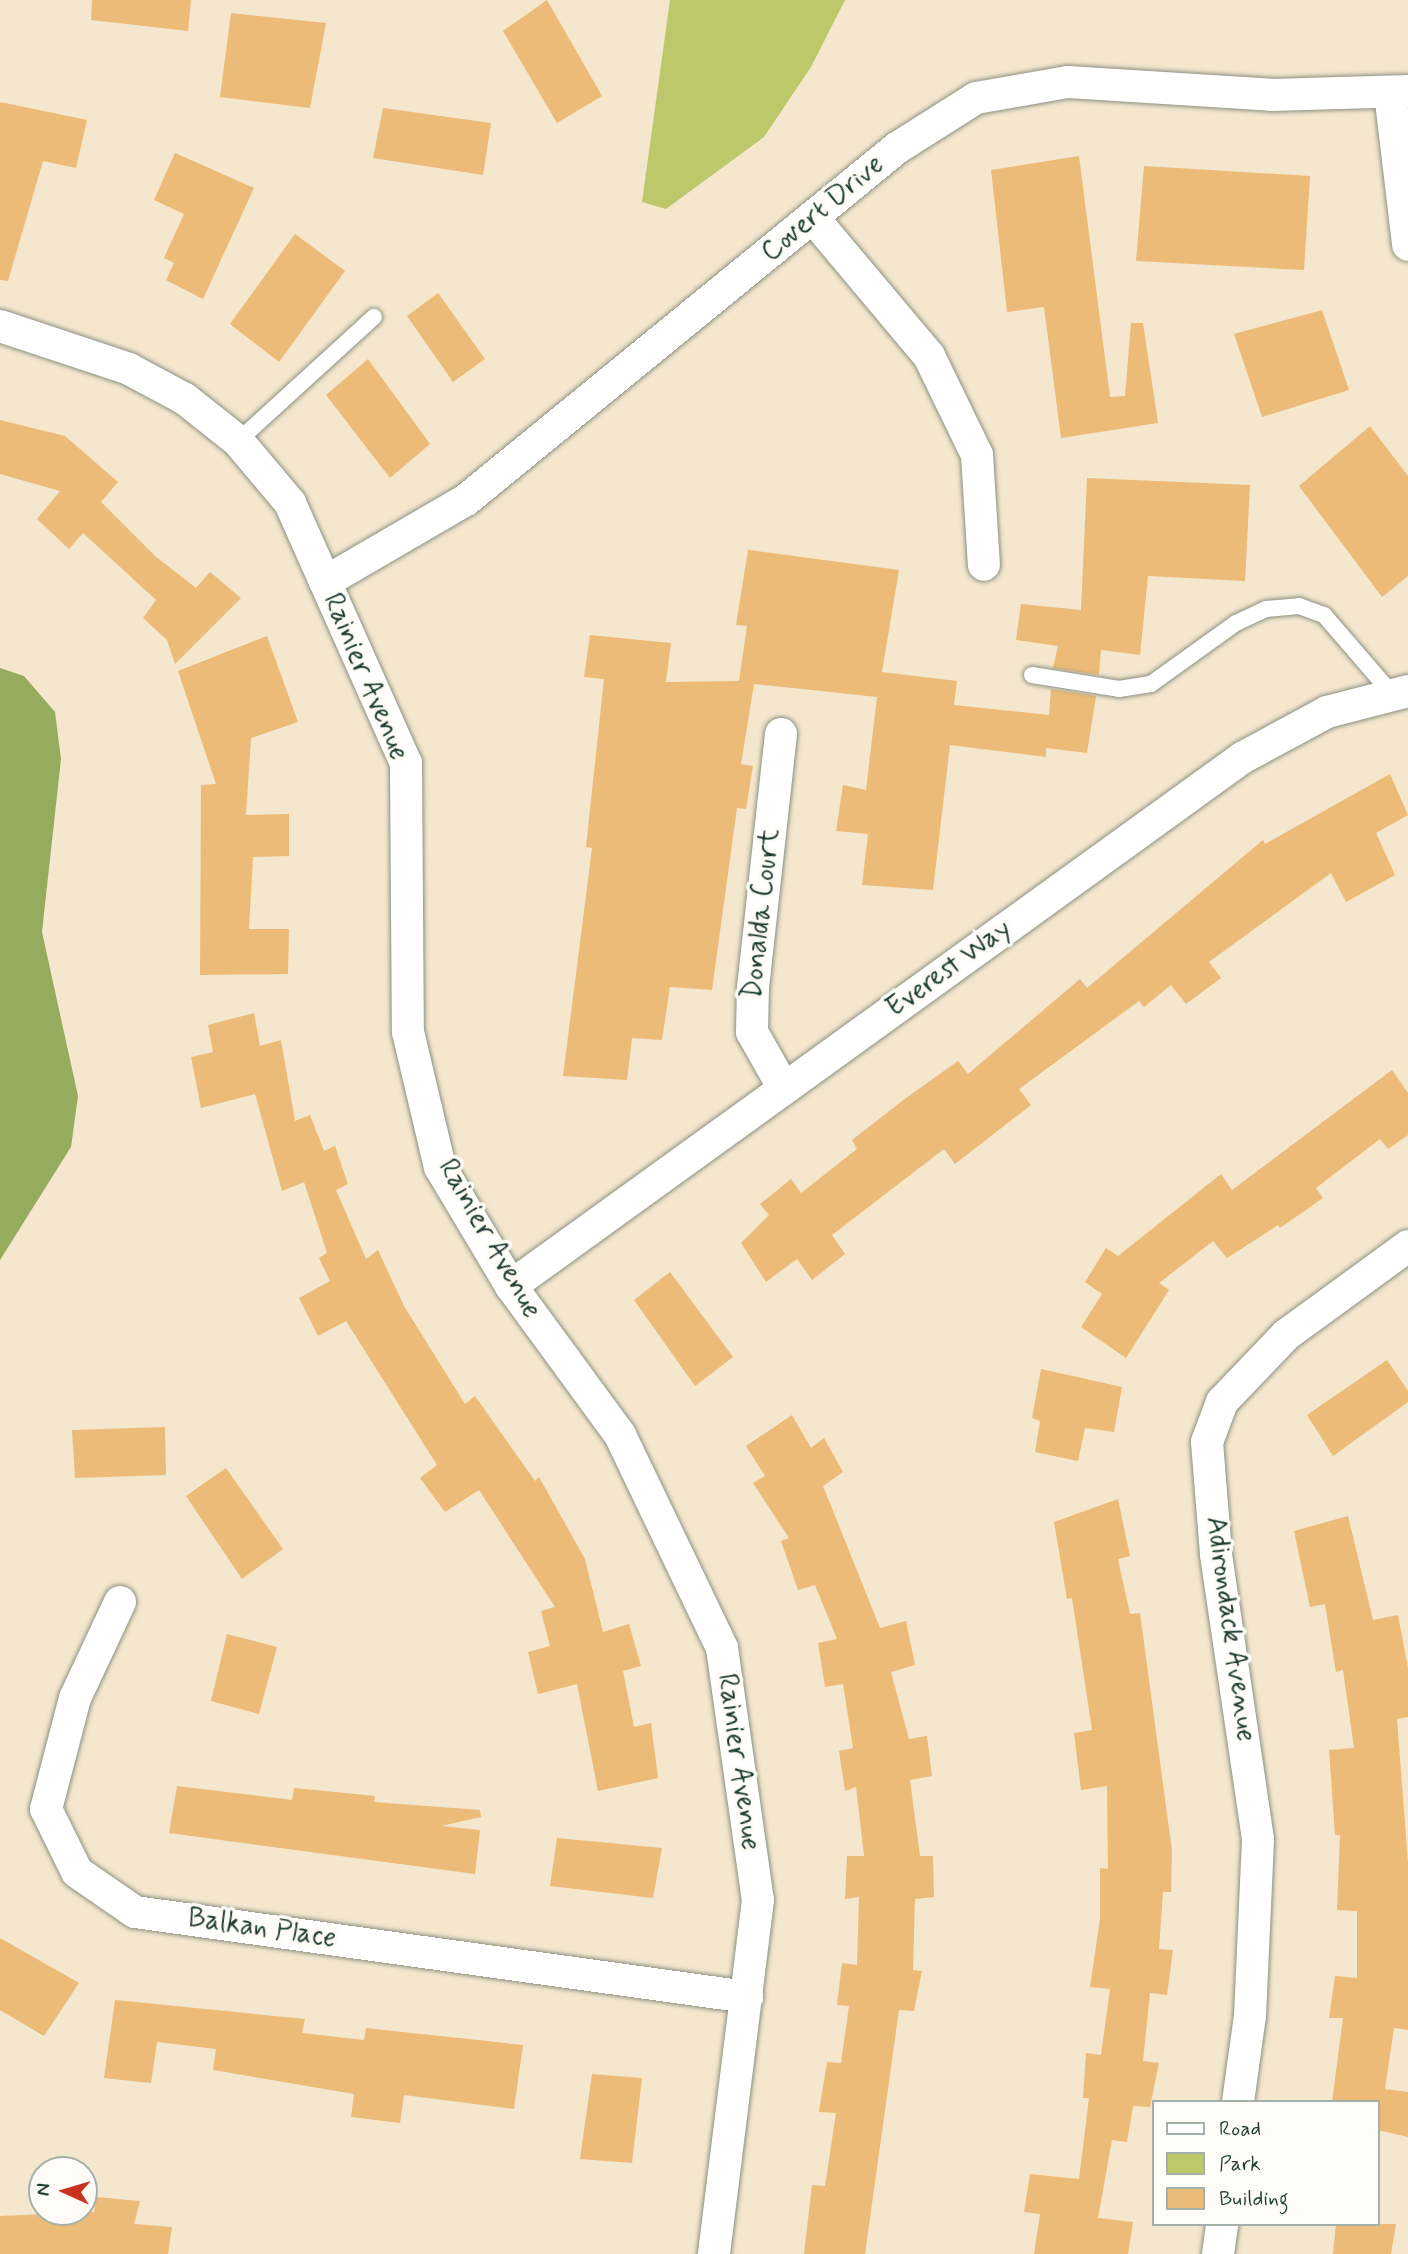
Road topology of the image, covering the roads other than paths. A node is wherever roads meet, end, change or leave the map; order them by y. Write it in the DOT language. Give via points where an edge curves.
graph roads {
  1 [pos="1399,92"];
  2 [pos="814,219"];
  3 [pos="1408,245"];
  4 [pos="374,317"];
  5 [pos="0,326"];
  6 [pos="238,441"];
  7 [pos="984,565"];
  8 [pos="325,582"];
  9 [pos="1032,675"];
  10 [pos="1401,693"];
  11 [pos="781,734"];
  12 [pos="783,1087"];
  13 [pos="1408,1246"];
  14 [pos="511,1286"];
  15 [pos="120,1602"];
  16 [pos="747,1997"];
  17 [pos="1238,2100"];
  18 [pos="1222,2226"];
  19 [pos="713,2254"];
  20 [pos="1218,2254"];
  1 -- 2 [label="street, Covert Drive" via="1272,95 1068,82 976,98 897,148"];
  1 -- 3 [label="street"];
  2 -- 7 [label="street" via="929,356 977,455"];
  2 -- 8 [label="street, Covert Drive" via="466,500"];
  4 -- 6 [label="lane"];
  5 -- 6 [label="street, Rainier Avenue" via="129,369 185,399"];
  6 -- 8 [label="street, Rainier Avenue" via="290,503"];
  8 -- 14 [label="street, Rainier Avenue" via="405,763 408,1032 440,1167"];
  9 -- 10 [label="lane" via="1119,689 1151,684 1236,623 1266,609 1299,606 1324,615"];
  10 -- 12 [label="street, Everest Way" via="1327,712 1242,758"];
  11 -- 12 [label="street, Donalda Court" via="752,1032"];
  12 -- 14 [label="street, Everest Way"];
  13 -- 17 [label="street, Adirondack Avenue" via="1286,1335 1222,1402 1207,1442 1216,1554 1257,1827 1250,2016"];
  14 -- 16 [label="street, Rainier Avenue" via="620,1435 722,1648 758,1900"];
  15 -- 16 [label="street, Balkan Place" via="75,1698 46,1809 77,1872 135,1912"];
  16 -- 19 [label="street, Rainier Avenue"];
  18 -- 20 [label="street"];
}
